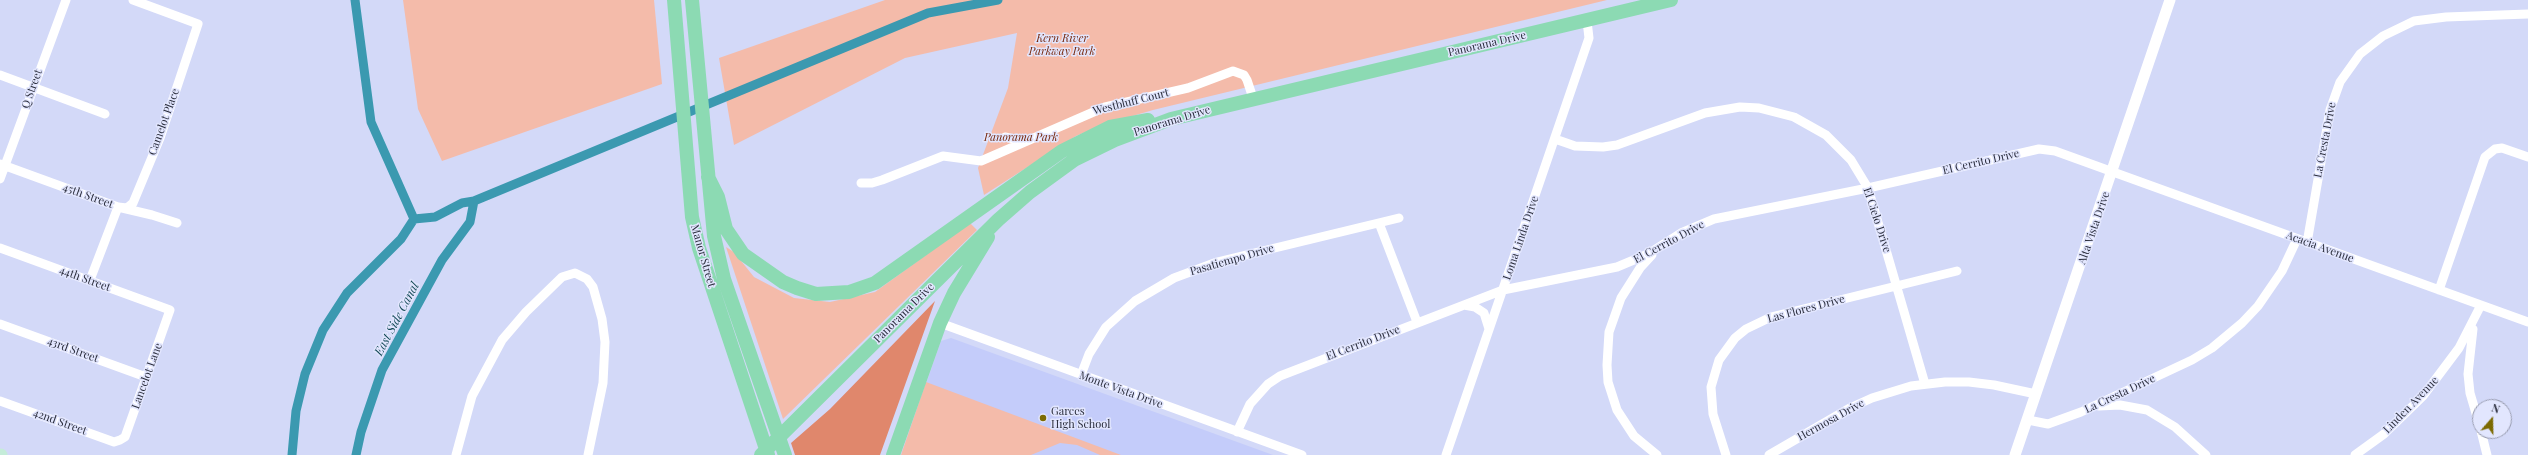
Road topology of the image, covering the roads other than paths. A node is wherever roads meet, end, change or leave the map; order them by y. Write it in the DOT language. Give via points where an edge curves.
graph roads {
  1 [pos="66,0"];
  2 [pos="132,0"];
  3 [pos="674,0"];
  4 [pos="692,0"];
  5 [pos="1671,0"];
  6 [pos="2170,0"];
  7 [pos="2528,14"];
  8 [pos="1587,21"];
  9 [pos="0,75"];
  10 [pos="33,87"];
  11 [pos="1249,99"];
  12 [pos="105,114"];
  13 [pos="1005,137"];
  14 [pos="1555,139"];
  15 [pos="1023,141"];
  16 [pos="2528,157"];
  17 [pos="2,165"];
  18 [pos="2113,172"];
  19 [pos="708,177"];
  20 [pos="0,179"];
  21 [pos="861,182"];
  22 [pos="1868,188"];
  23 [pos="118,208"];
  24 [pos="1399,218"];
  25 [pos="998,220"];
  26 [pos="177,223"];
  27 [pos="1379,223"];
  28 [pos="2297,239"];
  29 [pos="2307,243"];
  30 [pos="1663,245"];
  31 [pos="0,248"];
  32 [pos="1956,271"];
  33 [pos="90,280"];
  34 [pos="1897,286"];
  35 [pos="1503,290"];
  36 [pos="2439,290"];
  37 [pos="1462,305"];
  38 [pos="2481,305"];
  39 [pos="170,310"];
  40 [pos="1417,322"];
  41 [pos="2528,322"];
  42 [pos="940,323"];
  43 [pos="0,324"];
  44 [pos="1489,330"];
  45 [pos="1081,375"];
  46 [pos="146,377"];
  47 [pos="1925,384"];
  48 [pos="2036,394"];
  49 [pos="2472,399"];
  50 [pos="0,401"];
  51 [pos="2081,412"];
  52 [pos="2028,420"];
  53 [pos="1237,432"];
  54 [pos="2483,439"];
  55 [pos="120,440"];
  56 [pos="456,455"];
  57 [pos="588,455"];
  58 [pos="761,455"];
  59 [pos="768,455"];
  60 [pos="785,455"];
  61 [pos="893,455"];
  62 [pos="1302,455"];
  63 [pos="1446,455"];
  64 [pos="1657,455"];
  65 [pos="1726,455"];
  66 [pos="1769,455"];
  67 [pos="2015,455"];
  68 [pos="2206,455"];
  69 [pos="2355,455"];
  70 [pos="2487,455"];
  1 -- 10 [label="street, Q Street"];
  2 -- 23 [label="street, Camelot Place" via="198,24 160,138 133,203 127,208"];
  3 -- 59 [label="main road, Manor Street" via="680,99 692,216 699,248"];
  4 -- 19 [label="main road, Manor Street"];
  5 -- 8 [label="main road, Panorama Drive"];
  6 -- 18 [label="street, Alta Vista Drive"];
  7 -- 29 [label="street, La Cresta Drive" via="2446,16 2414,21 2383,36 2360,54 2340,82 2330,110"];
  8 -- 11 [label="main road, Panorama Drive"];
  8 -- 14 [label="street, Loma Linda Drive" via="1589,38"];
  9 -- 10 [label="street"];
  10 -- 12 [label="street"];
  10 -- 17 [label="street, Q Street"];
  11 -- 15 [label="street, Westbluff Court" via="1247,80 1244,75 1233,71 1188,88 1106,107"];
  11 -- 19 [label="main road" via="1100,131 1062,151 875,284 849,292 816,294 797,288 783,282 743,254 726,229 718,197"];
  11 -- 25 [label="main road, Panorama Drive" via="1165,120 1115,140 1074,160 1030,192"];
  13 -- 15 [label="street"];
  14 -- 22 [label="street, El Cielo Drive" via="1575,146 1603,148 1705,113 1740,107 1760,108 1794,117 1826,135 1851,160"];
  14 -- 35 [label="street, Loma Linda Drive"];
  15 -- 21 [label="street, Westbluff Court" via="981,160 943,156 878,182"];
  16 -- 36 [label="street" via="2502,148 2495,149 2485,157"];
  17 -- 20 [label="street, Q Street"];
  17 -- 23 [label="street, 45th Street"];
  18 -- 22 [label="street, El Cerrito Drive" via="2055,151 2039,149"];
  18 -- 28 [label="street, Acacia Avenue"];
  18 -- 48 [label="street, Alta Vista Drive"];
  19 -- 60 [label="main road, Manor Street" via="714,236 724,278"];
  22 -- 30 [label="street, El Cerrito Drive" via="1714,219 1681,233"];
  22 -- 34 [label="street, El Cielo Drive"];
  23 -- 26 [label="street, 45th Street"];
  23 -- 33 [label="street"];
  24 -- 27 [label="street, Pasatiempo Drive"];
  25 -- 42 [label="main road" via="954,293"];
  25 -- 58 [label="main road, Panorama Drive"];
  27 -- 40 [label="street"];
  27 -- 45 [label="street, Pasatiempo Drive" via="1217,262 1174,278 1135,301 1106,327 1089,354"];
  28 -- 29 [label="street, Acacia Avenue"];
  28 -- 51 [label="street, La Cresta Drive" via="2272,287 2258,306 2227,336 2192,360"];
  29 -- 36 [label="street, Acacia Avenue"];
  30 -- 35 [label="street, El Cerrito Drive" via="1634,261 1617,266"];
  30 -- 64 [label="street" via="1640,268 1621,298 1609,332 1607,350 1608,382 1617,410 1634,436"];
  31 -- 33 [label="street, 44th Street"];
  32 -- 34 [label="street, Las Flores Drive"];
  33 -- 39 [label="street, 44th Street"];
  34 -- 47 [label="street, El Cielo Drive"];
  34 -- 65 [label="street, Las Flores Drive" via="1771,317 1758,322 1735,338 1719,360 1711,387 1713,414"];
  35 -- 37 [label="street, El Cerrito Drive"];
  35 -- 44 [label="street, Loma Linda Drive"];
  36 -- 38 [label="street, Acacia Avenue"];
  37 -- 40 [label="street, El Cerrito Drive"];
  37 -- 44 [label="street" via="1475,307 1484,313"];
  38 -- 41 [label="street, Acacia Avenue"];
  38 -- 49 [label="street" via="2471,337 2468,374"];
  38 -- 69 [label="street, Linden Avenue" via="2459,348 2423,396 2384,434"];
  39 -- 46 [label="street, Lancelot Lane"];
  40 -- 53 [label="street, El Cerrito Drive" via="1280,376 1254,398"];
  42 -- 45 [label="street, Monte Vista Drive"];
  42 -- 61 [label="main road"];
  43 -- 46 [label="street, 43rd Street"];
  44 -- 63 [label="street, Loma Linda Drive"];
  45 -- 53 [label="street, Monte Vista Drive"];
  46 -- 55 [label="street, Lancelot Lane" via="125,437"];
  47 -- 48 [label="street, Hermosa Drive" via="1994,384"];
  47 -- 66 [label="street, Hermosa Drive" via="1891,391 1855,406"];
  48 -- 52 [label="street, Alta Vista Drive"];
  50 -- 55 [label="street, 42nd Street" via="114,442"];
  51 -- 52 [label="street, La Cresta Drive" via="2048,424"];
  51 -- 68 [label="street" via="2099,406 2120,404 2147,410 2175,427"];
  52 -- 67 [label="street, Alta Vista Drive"];
  53 -- 62 [label="street, Monte Vista Drive"];
  54 -- 70 [label="street"];
  56 -- 57 [label="street" via="472,396 491,358 512,327 562,277 575,273 582,275 593,287 602,319 605,362"];
}
